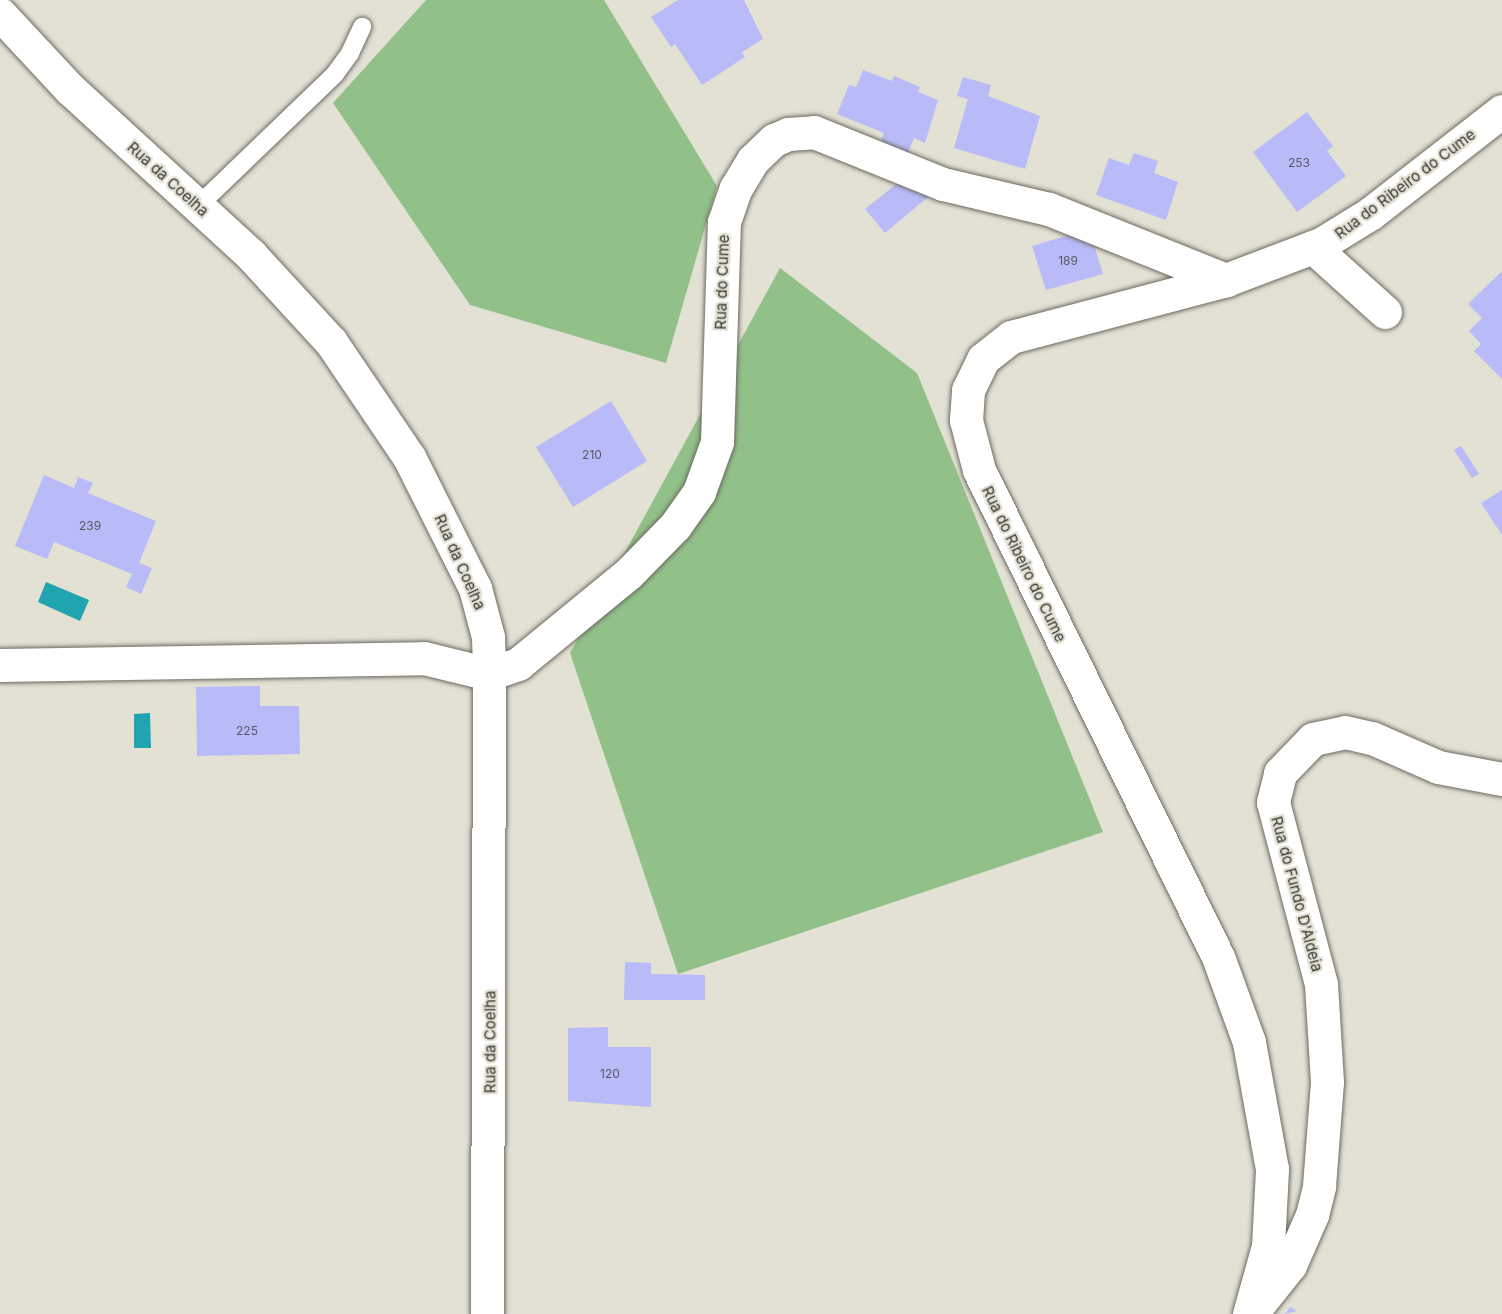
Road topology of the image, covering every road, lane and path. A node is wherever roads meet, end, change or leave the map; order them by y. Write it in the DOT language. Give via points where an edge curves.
graph roads {
  1 [pos="0,14"];
  2 [pos="362,27"];
  3 [pos="1502,111"];
  4 [pos="198,206"];
  5 [pos="1313,247"];
  6 [pos="1226,280"];
  7 [pos="1385,312"];
  8 [pos="0,664"];
  9 [pos="489,674"];
  10 [pos="1502,779"];
  11 [pos="487,1314"];
  12 [pos="1250,1314"];
  1 -- 4 [label="street, Rua da Coelha" via="70,89"];
  2 -- 4 [label="lane" via="334,74"];
  3 -- 5 [label="street, Rua do Ribeiro do Cume" via="1371,213"];
  4 -- 9 [label="street, Rua da Coelha" via="295,300 330,342 409,457 475,588 488,638"];
  5 -- 6 [label="street, Rua do Ribeiro do Cume"];
  5 -- 7 [label="street"];
  6 -- 9 [label="street, Rua do Cume" via="1070,216 943,184 827,136 801,131 774,140 744,173 724,222 717,442 699,492 675,526 627,574 518,664"];
  6 -- 12 [label="street, Rua do Ribeiro do Cume" via="1011,337 983,359 966,404 971,444 988,491 1218,957 1250,1042 1272,1169 1268,1246"];
  8 -- 9 [label="street" via="417,658 449,662"];
  9 -- 11 [label="street, Rua da Coelha"];
  10 -- 12 [label="street, Rua do Fundo D'Aldeia" via="1438,767 1372,738 1345,732 1314,739 1280,773 1273,802 1321,984 1327,1082 1321,1163 1312,1215 1290,1265"];
}
